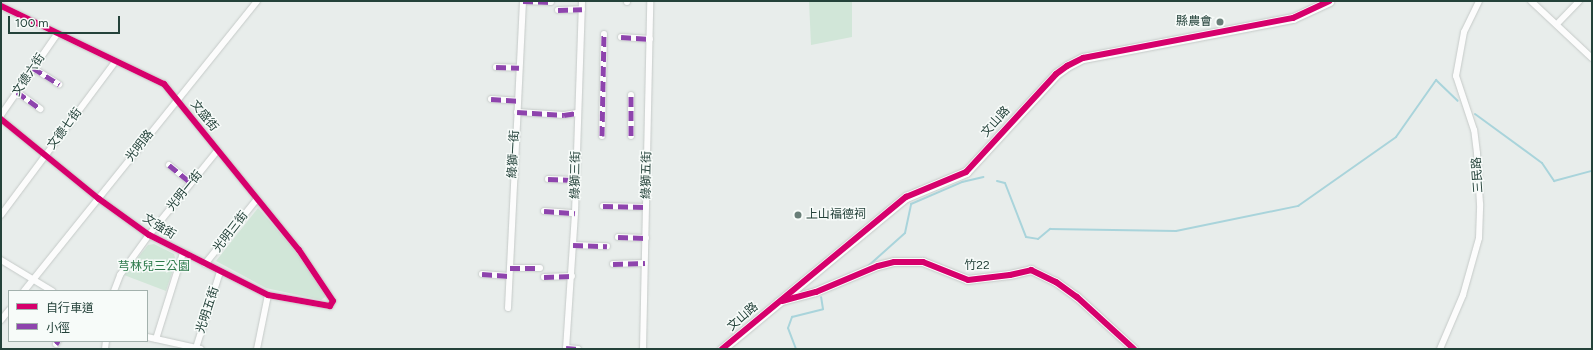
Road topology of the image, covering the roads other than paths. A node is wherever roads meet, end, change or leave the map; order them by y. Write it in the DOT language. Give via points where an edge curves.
graph roads {
  1 [pos="257,1"];
  2 [pos="523,1"];
  3 [pos="582,1"];
  4 [pos="650,1"];
  5 [pos="1329,1"];
  6 [pos="1479,1"];
  7 [pos="1531,1"];
  8 [pos="1579,1"];
  9 [pos="551,2"];
  10 [pos="1,6"];
  11 [pos="582,9"];
  12 [pos="558,10"];
  13 [pos="1557,24"];
  14 [pos="57,34"];
  15 [pos="604,34"];
  16 [pos="621,37"];
  17 [pos="650,39"];
  18 [pos="1592,58"];
  19 [pos="115,62"];
  20 [pos="496,66"];
  21 [pos="33,68"];
  22 [pos="519,68"];
  23 [pos="59,84"];
  24 [pos="17,92"];
  25 [pos="630,95"];
  26 [pos="176,99"];
  27 [pos="491,99"];
  28 [pos="517,101"];
  29 [pos="40,109"];
  30 [pos="517,112"];
  31 [pos="578,113"];
  32 [pos="1,115"];
  33 [pos="1,119"];
  34 [pos="602,136"];
  35 [pos="630,136"];
  36 [pos="217,151"];
  37 [pos="45,155"];
  38 [pos="169,165"];
  39 [pos="548,179"];
  40 [pos="575,180"];
  41 [pos="191,183"];
  42 [pos="99,199"];
  43 [pos="257,199"];
  44 [pos="603,206"];
  45 [pos="646,207"];
  46 [pos="544,211"];
  47 [pos="575,213"];
  48 [pos="1,215"];
  49 [pos="149,235"];
  50 [pos="618,237"];
  51 [pos="646,238"];
  52 [pos="573,245"];
  53 [pos="607,246"];
  54 [pos="183,253"];
  55 [pos="1,260"];
  56 [pos="645,263"];
  57 [pos="205,264"];
  58 [pos="613,264"];
  59 [pos="510,268"];
  60 [pos="540,268"];
  61 [pos="220,272"];
  62 [pos="482,274"];
  63 [pos="509,276"];
  64 [pos="572,276"];
  65 [pos="544,277"];
  66 [pos="34,279"];
  67 [pos="25,290"];
  68 [pos="50,290"];
  69 [pos="114,290"];
  70 [pos="268,296"];
  71 [pos="777,302"];
  72 [pos="330,306"];
  73 [pos="508,308"];
  74 [pos="8,311"];
  75 [pos="1,320"];
  76 [pos="148,337"];
  77 [pos="156,339"];
  78 [pos="198,348"];
  79 [pos="257,349"];
  80 [pos="566,349"];
  81 [pos="578,349"];
  82 [pos="643,349"];
  83 [pos="722,349"];
  84 [pos="1134,349"];
  85 [pos="1440,349"];
  1 -- 26 [label="street, 光明路"];
  2 -- 9 [label="street"];
  2 -- 22 [label="street, 綠獅一街"];
  3 -- 11 [label="street, 綠獅三街"];
  4 -- 17 [label="street, 綠獅五街"];
  5 -- 71 [label="main road, 文山路" via="1293,18 1083,58 1067,66 1056,74 966,172 906,197"];
  6 -- 85 [label="street, 三民路" via="1464,32 1456,76 1472,122 1477,153 1480,204 1478,238 1463,295"];
  7 -- 13 [label="street"];
  8 -- 13 [label="street"];
  10 -- 14 [label="street, 文盛街"];
  11 -- 12 [label="street"];
  11 -- 31 [label="street, 綠獅三街"];
  13 -- 18 [label="street"];
  14 -- 19 [label="street, 文盛街"];
  14 -- 21 [label="street, 文德六街"];
  15 -- 34 [label="street"];
  16 -- 17 [label="street"];
  17 -- 45 [label="street, 綠獅五街"];
  19 -- 26 [label="street, 文盛街" via="164,84"];
  19 -- 37 [label="street, 文德七街"];
  20 -- 22 [label="street"];
  21 -- 23 [label="street"];
  21 -- 24 [label="street, 文德六街"];
  22 -- 28 [label="street, 綠獅一街"];
  24 -- 29 [label="street"];
  24 -- 32 [label="street, 文德六街"];
  25 -- 35 [label="street"];
  26 -- 36 [label="street, 文盛街"];
  26 -- 42 [label="street, 光明路"];
  27 -- 28 [label="street"];
  28 -- 30 [label="street, 綠獅一街"];
  30 -- 31 [label="street" via="564,115"];
  30 -- 59 [label="street, 綠獅一街"];
  31 -- 40 [label="street, 綠獅三街"];
  33 -- 37 [label="street, 文強街"];
  36 -- 41 [label="street, 光明一街"];
  36 -- 43 [label="street, 文盛街"];
  37 -- 42 [label="street, 文強街"];
  37 -- 48 [label="street, 文德七街"];
  38 -- 41 [label="street"];
  39 -- 40 [label="street"];
  40 -- 47 [label="street, 綠獅三街"];
  41 -- 49 [label="street, 光明一街"];
  42 -- 49 [label="street, 文強街"];
  42 -- 66 [label="street, 光明路"];
  43 -- 57 [label="street, 光明三街"];
  43 -- 72 [label="street, 文盛街" via="299,250 330,294 333,301"];
  44 -- 45 [label="street"];
  45 -- 51 [label="street, 綠獅五街"];
  46 -- 47 [label="street"];
  47 -- 52 [label="street, 綠獅三街"];
  49 -- 54 [label="street, 文強街"];
  49 -- 69 [label="street, 光明一街" via="120,275"];
  50 -- 51 [label="street"];
  51 -- 56 [label="street, 綠獅五街"];
  52 -- 53 [label="street"];
  52 -- 64 [label="street, 綠獅三街"];
  54 -- 57 [label="street, 文強街"];
  54 -- 77 [label="street"];
  55 -- 66 [label="street"];
  56 -- 58 [label="street"];
  56 -- 82 [label="street, 綠獅五街"];
  57 -- 61 [label="street, 文強街"];
  59 -- 60 [label="street"];
  59 -- 63 [label="street, 綠獅一街"];
  61 -- 70 [label="street, 文強街"];
  61 -- 78 [label="street, 光明五街"];
  62 -- 63 [label="street"];
  63 -- 73 [label="street, 綠獅一街"];
  64 -- 65 [label="street"];
  64 -- 80 [label="street, 綠獅三街"];
  66 -- 67 [label="street, 光明路"];
  66 -- 68 [label="street"];
  70 -- 72 [label="street, 文強街"];
  70 -- 79 [label="street"];
  71 -- 83 [label="main road, 文山路"];
  71 -- 84 [label="street, 竹22 / 竹22" via="816,292 878,266 894,262 923,262 968,280 1031,270 1056,282 1077,297"];
  74 -- 75 [label="street"];
  76 -- 77 [label="street"];
  77 -- 78 [label="street"];
  80 -- 81 [label="street"];
}
